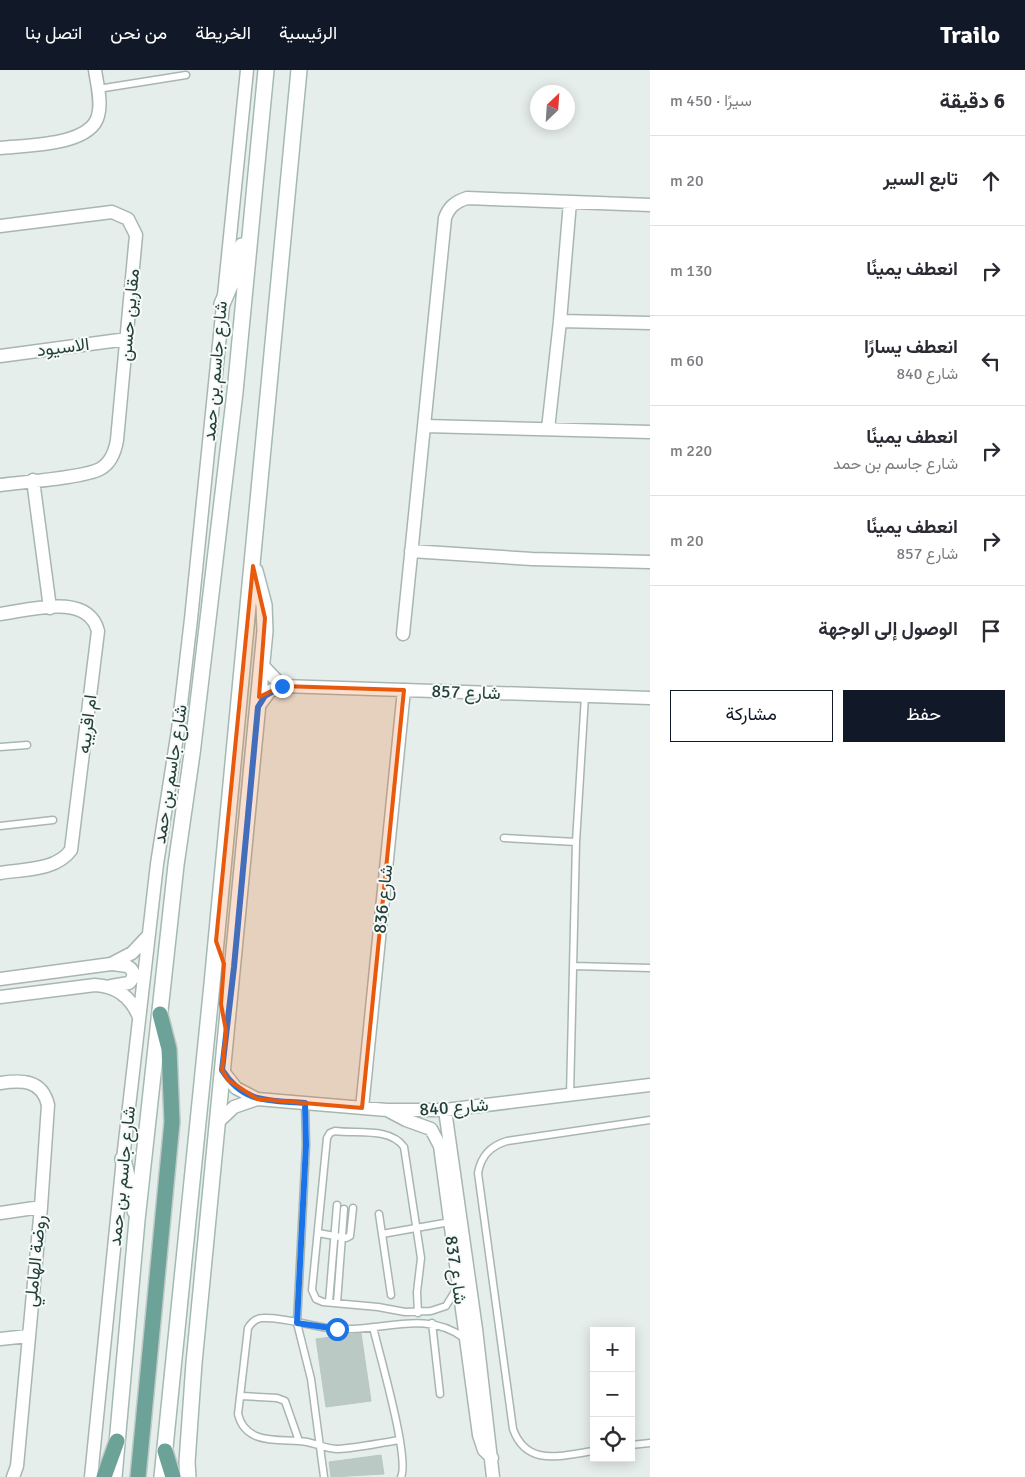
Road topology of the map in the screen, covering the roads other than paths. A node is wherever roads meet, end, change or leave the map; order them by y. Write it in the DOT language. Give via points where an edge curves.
graph roads {
  1 [pos="95,70"];
  2 [pos="247,70"];
  3 [pos="266,70"];
  4 [pos="300,70"];
  5 [pos="186,75"];
  6 [pos="98,89"];
  7 [pos="0,148"];
  8 [pos="570,202"];
  9 [pos="650,205"];
  10 [pos="253,206"];
  11 [pos="0,226"];
  12 [pos="222,304"];
  13 [pos="560,321"];
  14 [pos="650,324"];
  15 [pos="127,339"];
  16 [pos="0,356"];
  17 [pos="425,426"];
  18 [pos="548,429"];
  19 [pos="650,432"];
  20 [pos="33,480"];
  21 [pos="0,485"];
  22 [pos="411,551"];
  23 [pos="650,562"];
  24 [pos="253,566"];
  25 [pos="50,608"];
  26 [pos="0,614"];
  27 [pos="403,634"];
  28 [pos="262,665"];
  29 [pos="282,686"];
  30 [pos="404,690"];
  31 [pos="585,696"];
  32 [pos="650,698"];
  33 [pos="258,707"];
  34 [pos="27,745"];
  35 [pos="0,747"];
  36 [pos="53,820"];
  37 [pos="0,826"];
  38 [pos="504,838"];
  39 [pos="576,842"];
  40 [pos="0,873"];
  41 [pos="148,936"];
  42 [pos="216,941"];
  43 [pos="111,964"];
  44 [pos="573,966"];
  45 [pos="650,968"];
  46 [pos="3,975"];
  47 [pos="111,986"];
  48 [pos="0,997"];
  49 [pos="160,1014"];
  50 [pos="139,1017"];
  51 [pos="226,1031"];
  52 [pos="222,1070"];
  53 [pos="0,1083"];
  54 [pos="648,1087"];
  55 [pos="570,1096"];
  56 [pos="257,1099"];
  57 [pos="305,1103"];
  58 [pos="362,1108"];
  59 [pos="387,1110"];
  60 [pos="445,1110"];
  61 [pos="650,1120"];
  62 [pos="217,1123"];
  63 [pos="123,1159"];
  64 [pos="213,1164"];
  65 [pos="190,1198"];
  66 [pos="337,1206"];
  67 [pos="41,1207"];
  68 [pos="353,1208"];
  69 [pos="344,1209"];
  70 [pos="0,1213"];
  71 [pos="380,1214"];
  72 [pos="137,1220"];
  73 [pos="450,1222"];
  74 [pos="416,1229"];
  75 [pos="318,1233"];
  76 [pos="382,1234"];
  77 [pos="333,1236"];
  78 [pos="342,1237"];
  79 [pos="458,1286"];
  80 [pos="391,1295"];
  81 [pos="329,1302"];
  82 [pos="337,1303"];
  83 [pos="418,1313"];
  84 [pos="297,1323"];
  85 [pos="432,1323"];
  86 [pos="373,1327"];
  87 [pos="28,1336"];
  88 [pos="465,1338"];
  89 [pos="0,1339"];
  90 [pos="440,1394"];
  91 [pos="241,1396"];
  92 [pos="400,1440"];
  93 [pos="117,1441"];
  94 [pos="299,1441"];
  95 [pos="650,1443"];
  96 [pos="635,1445"];
  97 [pos="322,1446"];
  98 [pos="164,1452"];
  99 [pos="590,1452"];
  100 [pos="492,1458"];
  101 [pos="13,1477"];
  102 [pos="91,1477"];
  103 [pos="104,1477"];
  104 [pos="114,1477"];
  105 [pos="138,1477"];
  106 [pos="162,1477"];
  107 [pos="173,1477"];
  108 [pos="188,1477"];
  109 [pos="324,1477"];
  110 [pos="401,1477"];
  111 [pos="493,1477"];
  1 -- 6 [label="street"];
  2 -- 12 [label="street, شارع جاسم بن حمد"];
  3 -- 10 [label="main road, شارع جاسم بن حمد"];
  4 -- 24 [label="main road"];
  5 -- 6 [label="lane"];
  6 -- 7 [label="street" via="98,117 82,136"];
  8 -- 9 [label="street"];
  8 -- 13 [label="street"];
  8 -- 17 [label="street" via="467,198 448,211"];
  10 -- 12 [label="main road" via="235,274"];
  10 -- 49 [label="main road, شارع جاسم بن حمد" via="230,431"];
  11 -- 15 [label="street, مقارين حسن" via="112,212 128,219 136,235"];
  12 -- 41 [label="street, شارع جاسم بن حمد" via="191,619"];
  13 -- 14 [label="street"];
  13 -- 18 [label="street"];
  15 -- 16 [label="street, الاسيود"];
  15 -- 20 [label="street, مقارين حسن" via="118,440 113,456 93,472"];
  17 -- 18 [label="street"];
  17 -- 22 [label="street"];
  18 -- 19 [label="street"];
  20 -- 21 [label="street, مقارين حسن"];
  20 -- 25 [label="street"];
  22 -- 23 [label="street"];
  22 -- 27 [label="street"];
  24 -- 28 [label="main road" via="264,605"];
  24 -- 42 [label="main road"];
  25 -- 26 [label="street, ام اقريبه"];
  25 -- 40 [label="street, ام اقريبه" via="78,607 96,623 98,632 73,842 60,862"];
  28 -- 29 [label="street"];
  28 -- 33 [label="main road"];
  29 -- 30 [label="street, شارع 857"];
  29 -- 33 [label="street" via="265,696"];
  30 -- 31 [label="street, شارع 857"];
  30 -- 58 [label="street, شارع 836"];
  31 -- 32 [label="street, شارع 857"];
  31 -- 39 [label="lane"];
  33 -- 51 [label="main road"];
  34 -- 35 [label="lane"];
  36 -- 37 [label="lane"];
  38 -- 39 [label="lane"];
  39 -- 44 [label="lane"];
  41 -- 43 [label="street" via="132,953"];
  41 -- 50 [label="street, شارع جاسم بن حمد"];
  42 -- 51 [label="main road" via="224,964 221,1004"];
  42 -- 65 [label="main road"];
  43 -- 46 [label="street"];
  43 -- 47 [label="street" via="128,966 134,976 129,983"];
  44 -- 45 [label="lane"];
  44 -- 55 [label="lane"];
  47 -- 48 [label="street" via="95,985"];
  47 -- 50 [label="street" via="131,1001"];
  49 -- 72 [label="main road, شارع جاسم بن حمد"];
  49 -- 105 [label="main road" via="169,1049 172,1122"];
  50 -- 63 [label="street, شارع جاسم بن حمد"];
  51 -- 52 [label="main road"];
  52 -- 56 [label="street, شارع 840" via="236,1088"];
  52 -- 62 [label="main road"];
  53 -- 67 [label="street, روضة الهاملي" via="31,1082 46,1098"];
  54 -- 55 [label="street, شارع 840"];
  55 -- 60 [label="street, شارع 840"];
  56 -- 57 [label="street, شارع 840"];
  56 -- 62 [label="street, شارع 840" via="234,1107"];
  57 -- 58 [label="street, شارع 840"];
  57 -- 84 [label="lane" via="306,1145"];
  58 -- 59 [label="street, شارع 840"];
  59 -- 60 [label="street, شارع 840"];
  59 -- 73 [label="street, شارع 837" via="427,1126 437,1137"];
  60 -- 100 [label="street, شارع 837"];
  61 -- 99 [label="lane" via="507,1141 487,1152 478,1173 511,1419 516,1436 526,1449 540,1456"];
  62 -- 64 [label="main road"];
  63 -- 72 [label="main road"];
  63 -- 102 [label="street, شارع جاسم بن حمد"];
  64 -- 65 [label="main road"];
  64 -- 108 [label="main road" via="194,1363"];
  65 -- 98 [label="main road"];
  66 -- 77 [label="lane"];
  67 -- 70 [label="street"];
  67 -- 87 [label="street, روضة الهاملي"];
  68 -- 78 [label="lane" via="352,1234 348,1238"];
  69 -- 78 [label="lane"];
  71 -- 76 [label="lane"];
  72 -- 93 [label="main road, شارع جاسم بن حمد"];
  73 -- 74 [label="lane"];
  73 -- 79 [label="street, شارع 837"];
  74 -- 75 [label="lane" via="408,1157 401,1142 388,1134 335,1131 326,1138"];
  74 -- 76 [label="lane"];
  74 -- 83 [label="lane" via="421,1258"];
  75 -- 77 [label="lane"];
  75 -- 81 [label="lane" via="312,1293 319,1301"];
  76 -- 80 [label="lane"];
  77 -- 78 [label="lane"];
  77 -- 81 [label="lane"];
  78 -- 82 [label="lane"];
  79 -- 83 [label="lane" via="446,1306"];
  79 -- 88 [label="street, شارع 837"];
  81 -- 82 [label="lane"];
  82 -- 83 [label="lane"];
  84 -- 86 [label="lane" via="337,1329"];
  84 -- 91 [label="lane" via="263,1318 251,1323 246,1334"];
  84 -- 97 [label="lane" via="311,1379"];
  85 -- 86 [label="lane"];
  85 -- 88 [label="lane"];
  85 -- 90 [label="lane"];
  86 -- 92 [label="lane"];
  87 -- 89 [label="street"];
  87 -- 101 [label="street, روضة الهاملي"];
  88 -- 100 [label="street, شارع 837" via="480,1440"];
  91 -- 94 [label="lane" via="285,1401"];
  91 -- 94 [label="lane" via="238,1414 250,1433 263,1439"];
  92 -- 97 [label="lane" via="339,1449"];
  92 -- 110 [label="lane" via="404,1468"];
  93 -- 103 [label="main road"];
  93 -- 104 [label="main road, شارع جاسم بن حمد"];
  94 -- 97 [label="lane"];
  95 -- 96 [label="lane"];
  97 -- 109 [label="lane"];
  98 -- 106 [label="main road"];
  98 -- 107 [label="main road"];
  100 -- 111 [label="street, شارع 837"];
}
